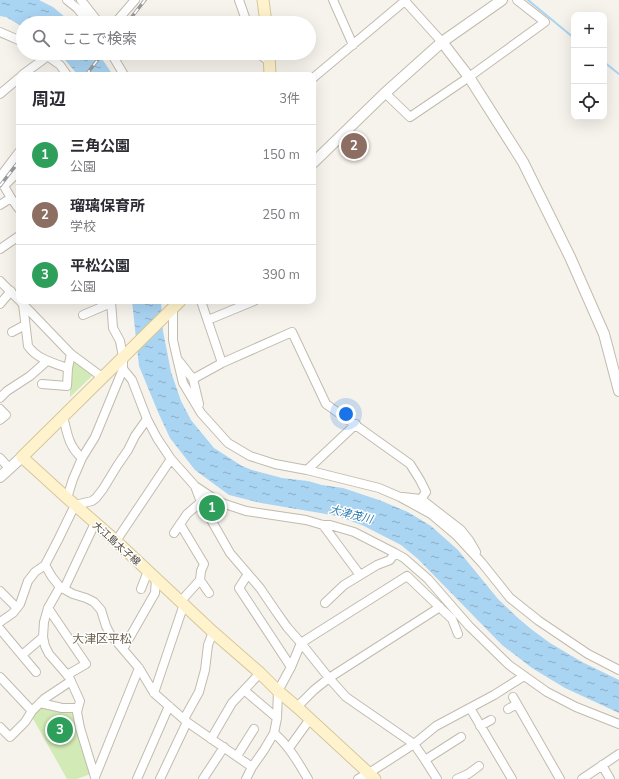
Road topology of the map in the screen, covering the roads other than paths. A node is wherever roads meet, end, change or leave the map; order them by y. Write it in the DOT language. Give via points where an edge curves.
graph roads {
  1 [pos="67,0"];
  2 [pos="81,0"];
  3 [pos="135,0"];
  4 [pos="239,0"];
  5 [pos="263,0"];
  6 [pos="333,0"];
  7 [pos="405,0"];
  8 [pos="502,0"];
  9 [pos="517,0"];
  10 [pos="83,16"];
  11 [pos="94,16"];
  12 [pos="120,16"];
  13 [pos="245,16"];
  14 [pos="265,16"];
  15 [pos="0,32"];
  16 [pos="16,39"];
  17 [pos="442,42"];
  18 [pos="354,45"];
  19 [pos="38,60"];
  20 [pos="53,60"];
  21 [pos="115,60"];
  22 [pos="269,60"];
  23 [pos="25,72"];
  24 [pos="65,72"];
  25 [pos="122,72"];
  26 [pos="270,72"];
  27 [pos="316,76"];
  28 [pos="469,77"];
  29 [pos="16,81"];
  30 [pos="385,93"];
  31 [pos="0,94"];
  32 [pos="16,156"];
  33 [pos="316,160"];
  34 [pos="16,173"];
  35 [pos="0,177"];
  36 [pos="2,185"];
  37 [pos="11,198"];
  38 [pos="0,205"];
  39 [pos="16,205"];
  40 [pos="16,238"];
  41 [pos="0,249"];
  42 [pos="0,281"];
  43 [pos="16,296"];
  44 [pos="16,297"];
  45 [pos="0,304"];
  46 [pos="19,304"];
  47 [pos="24,304"];
  48 [pos="107,304"];
  49 [pos="111,304"];
  50 [pos="202,304"];
  51 [pos="247,304"];
  52 [pos="174,306"];
  53 [pos="83,315"];
  54 [pos="208,320"];
  55 [pos="25,325"];
  56 [pos="12,332"];
  57 [pos="71,354"];
  58 [pos="125,355"];
  59 [pos="176,358"];
  60 [pos="47,361"];
  61 [pos="222,363"];
  62 [pos="68,368"];
  63 [pos="123,369"];
  64 [pos="102,377"];
  65 [pos="193,379"];
  66 [pos="42,384"];
  67 [pos="619,391"];
  68 [pos="0,398"];
  69 [pos="0,409"];
  70 [pos="201,413"];
  71 [pos="63,416"];
  72 [pos="147,419"];
  73 [pos="0,420"];
  74 [pos="356,424"];
  75 [pos="22,457"];
  76 [pos="0,458"];
  77 [pos="82,458"];
  78 [pos="171,459"];
  79 [pos="9,468"];
  80 [pos="307,470"];
  81 [pos="0,477"];
  82 [pos="195,486"];
  83 [pos="400,497"];
  84 [pos="421,499"];
  85 [pos="71,501"];
  86 [pos="201,502"];
  87 [pos="95,523"];
  88 [pos="180,524"];
  89 [pos="323,525"];
  90 [pos="174,532"];
  91 [pos="116,541"];
  92 [pos="395,553"];
  93 [pos="482,563"];
  94 [pos="45,565"];
  95 [pos="248,574"];
  96 [pos="152,575"];
  97 [pos="360,575"];
  98 [pos="200,580"];
  99 [pos="62,588"];
  100 [pos="141,589"];
  101 [pos="0,592"];
  102 [pos="209,593"];
  103 [pos="182,602"];
  104 [pos="325,603"];
  105 [pos="440,607"];
  106 [pos="17,608"];
  107 [pos="48,608"];
  108 [pos="0,622"];
  109 [pos="0,629"];
  110 [pos="214,632"];
  111 [pos="458,634"];
  112 [pos="43,637"];
  113 [pos="302,643"];
  114 [pos="123,649"];
  115 [pos="22,655"];
  116 [pos="291,667"];
  117 [pos="139,668"];
  118 [pos="619,670"];
  119 [pos="36,672"];
  120 [pos="260,673"];
  121 [pos="524,676"];
  122 [pos="0,677"];
  123 [pos="69,678"];
  124 [pos="329,678"];
  125 [pos="244,690"];
  126 [pos="278,691"];
  127 [pos="154,693"];
  128 [pos="40,702"];
  129 [pos="169,706"];
  130 [pos="298,707"];
  131 [pos="78,708"];
  132 [pos="470,708"];
  133 [pos="508,709"];
  134 [pos="32,710"];
  135 [pos="277,718"];
  136 [pos="310,719"];
  137 [pos="491,720"];
  138 [pos="186,721"];
  139 [pos="619,724"];
  140 [pos="480,726"];
  141 [pos="0,727"];
  142 [pos="254,730"];
  143 [pos="274,733"];
  144 [pos="461,736"];
  145 [pos="211,739"];
  146 [pos="414,744"];
  147 [pos="224,747"];
  148 [pos="289,748"];
  149 [pos="619,754"];
  150 [pos="237,756"];
  151 [pos="425,760"];
  152 [pos="310,765"];
  153 [pos="602,765"];
  154 [pos="252,766"];
  155 [pos="479,766"];
  156 [pos="306,776"];
  157 [pos="372,776"];
  158 [pos="470,776"];
  159 [pos="137,779"];
  160 [pos="160,779"];
  161 [pos="203,779"];
  162 [pos="246,779"];
  163 [pos="358,779"];
  164 [pos="437,779"];
  165 [pos="457,779"];
  166 [pos="512,779"];
  167 [pos="560,779"];
  168 [pos="582,779"];
  169 [pos="610,779"];
  1 -- 10 [label="street"];
  2 -- 11 [label="street"];
  3 -- 12 [label="street"];
  4 -- 13 [label="street"];
  5 -- 14 [label="main road"];
  6 -- 18 [label="street"];
  7 -- 17 [label="street"];
  7 -- 18 [label="street"];
  8 -- 17 [label="street"];
  9 -- 28 [label="street" via="545,22"];
  15 -- 16 [label="street"];
  17 -- 28 [label="street"];
  17 -- 30 [label="street"];
  18 -- 27 [label="street"];
  19 -- 23 [label="street"];
  20 -- 24 [label="street"];
  21 -- 25 [label="street"];
  22 -- 26 [label="main road"];
  28 -- 30 [label="street" via="410,117"];
  28 -- 67 [label="street" via="523,162 570,257 604,334"];
  29 -- 31 [label="street"];
  30 -- 33 [label="street"];
  32 -- 35 [label="street"];
  34 -- 36 [label="street"];
  36 -- 37 [label="street"];
  37 -- 38 [label="street"];
  37 -- 39 [label="street"];
  40 -- 41 [label="street"];
  42 -- 43 [label="street"];
  44 -- 45 [label="street"];
  46 -- 55 [label="street"];
  47 -- 57 [label="street"];
  48 -- 53 [label="street"];
  49 -- 58 [label="street" via="114,328"];
  50 -- 54 [label="street"];
  51 -- 54 [label="street"];
  52 -- 58 [label="main road"];
  52 -- 59 [label="street" via="173,340"];
  54 -- 61 [label="street"];
  55 -- 56 [label="street"];
  55 -- 60 [label="street" via="28,346"];
  57 -- 62 [label="street"];
  57 -- 64 [label="street"];
  58 -- 63 [label="street"];
  58 -- 64 [label="main road"];
  59 -- 65 [label="street"];
  59 -- 70 [label="street" via="183,383"];
  60 -- 62 [label="street"];
  60 -- 68 [label="street"];
  61 -- 65 [label="street"];
  61 -- 74 [label="street" via="292,332 326,404"];
  62 -- 66 [label="street" via="67,386"];
  63 -- 72 [label="street" via="132,380"];
  63 -- 77 [label="street" via="95,437"];
  64 -- 71 [label="main road"];
  65 -- 70 [label="street"];
  69 -- 73 [label="street" via="6,415"];
  70 -- 80 [label="street" via="228,443 250,456"];
  71 -- 75 [label="main road"];
  71 -- 77 [label="street" via="71,445"];
  72 -- 78 [label="street"];
  72 -- 85 [label="street" via="96,498 92,501"];
  74 -- 80 [label="street"];
  74 -- 84 [label="street" via="410,464 426,492"];
  75 -- 79 [label="street"];
  75 -- 85 [label="main road, 大江島太子線"];
  76 -- 79 [label="street"];
  77 -- 85 [label="street" via="72,479"];
  78 -- 82 [label="street"];
  78 -- 91 [label="street"];
  79 -- 81 [label="street"];
  80 -- 83 [label="street" via="379,488"];
  82 -- 86 [label="street"];
  82 -- 89 [label="street" via="219,502 246,512 306,520"];
  83 -- 84 [label="street"];
  83 -- 93 [label="street" via="431,514"];
  84 -- 93 [label="street" via="461,530"];
  85 -- 87 [label="main road, 大江島太子線"];
  85 -- 94 [label="street" via="58,540"];
  86 -- 88 [label="street"];
  86 -- 95 [label="street" via="230,553"];
  87 -- 91 [label="main road, 大江島太子線"];
  87 -- 99 [label="street"];
  88 -- 90 [label="street"];
  88 -- 98 [label="street" via="204,564"];
  89 -- 92 [label="street" via="354,532"];
  89 -- 97 [label="street"];
  91 -- 96 [label="main road, 大江島太子線"];
  92 -- 97 [label="street" via="390,560"];
  92 -- 121 [label="street" via="428,579 469,626"];
  93 -- 118 [label="street" via="510,598 539,622 588,654"];
  94 -- 99 [label="street"];
  94 -- 106 [label="street" via="35,572 28,582"];
  95 -- 113 [label="street"];
  95 -- 116 [label="street" via="239,588"];
  96 -- 100 [label="street"];
  96 -- 103 [label="main road, 大江島太子線"];
  96 -- 114 [label="street" via="155,593"];
  97 -- 104 [label="street" via="344,585"];
  98 -- 102 [label="street"];
  98 -- 103 [label="street"];
  99 -- 107 [label="street"];
  99 -- 114 [label="street" via="94,602 110,634"];
  101 -- 106 [label="street"];
  103 -- 110 [label="main road, 大江島太子線"];
  103 -- 127 [label="street"];
  105 -- 111 [label="street" via="452,619"];
  105 -- 113 [label="street" via="408,576"];
  105 -- 124 [label="street"];
  106 -- 108 [label="street"];
  107 -- 112 [label="street"];
  107 -- 123 [label="street" via="86,664"];
  109 -- 115 [label="street"];
  110 -- 120 [label="main road, 大江島太子線"];
  110 -- 138 [label="street" via="208,645 205,670"];
  112 -- 115 [label="street"];
  112 -- 123 [label="street" via="50,654"];
  113 -- 116 [label="street"];
  113 -- 124 [label="street"];
  114 -- 117 [label="street"];
  115 -- 119 [label="street"];
  116 -- 126 [label="street"];
  117 -- 127 [label="street"];
  117 -- 131 [label="street" via="95,777 80,728"];
  120 -- 125 [label="street"];
  120 -- 126 [label="main road, 大江島太子線"];
  121 -- 132 [label="street"];
  121 -- 139 [label="street" via="576,707"];
  122 -- 134 [label="street"];
  123 -- 128 [label="street"];
  123 -- 131 [label="street" via="80,701"];
  124 -- 130 [label="street"];
  124 -- 146 [label="street" via="346,698"];
  125 -- 135 [label="street"];
  125 -- 145 [label="street" via="232,703"];
  126 -- 130 [label="main road, 大江島太子線"];
  126 -- 135 [label="street"];
  127 -- 129 [label="street"];
  128 -- 131 [label="street" via="62,708"];
  128 -- 134 [label="street"];
  129 -- 138 [label="street"];
  129 -- 159 [label="street"];
  130 -- 136 [label="main road, 大江島太子線"];
  132 -- 140 [label="street"];
  132 -- 146 [label="street" via="436,726"];
  133 -- 167 [label="street" via="515,700"];
  134 -- 141 [label="street" via="10,737"];
  135 -- 143 [label="street"];
  136 -- 148 [label="street"];
  136 -- 157 [label="main road, 大江島太子線"];
  137 -- 140 [label="street"];
  138 -- 145 [label="street"];
  138 -- 160 [label="street"];
  140 -- 166 [label="street"];
  142 -- 150 [label="street"];
  143 -- 148 [label="street"];
  143 -- 154 [label="street"];
  144 -- 151 [label="street"];
  145 -- 147 [label="street"];
  146 -- 151 [label="street"];
  146 -- 157 [label="street"];
  147 -- 150 [label="street"];
  147 -- 161 [label="street"];
  148 -- 156 [label="street"];
  149 -- 153 [label="street"];
  150 -- 154 [label="street"];
  151 -- 164 [label="street"];
  152 -- 156 [label="street"];
  153 -- 168 [label="street"];
  153 -- 169 [label="street"];
  154 -- 162 [label="street"];
  155 -- 158 [label="street"];
  157 -- 163 [label="street"];
  158 -- 165 [label="street"];
}
